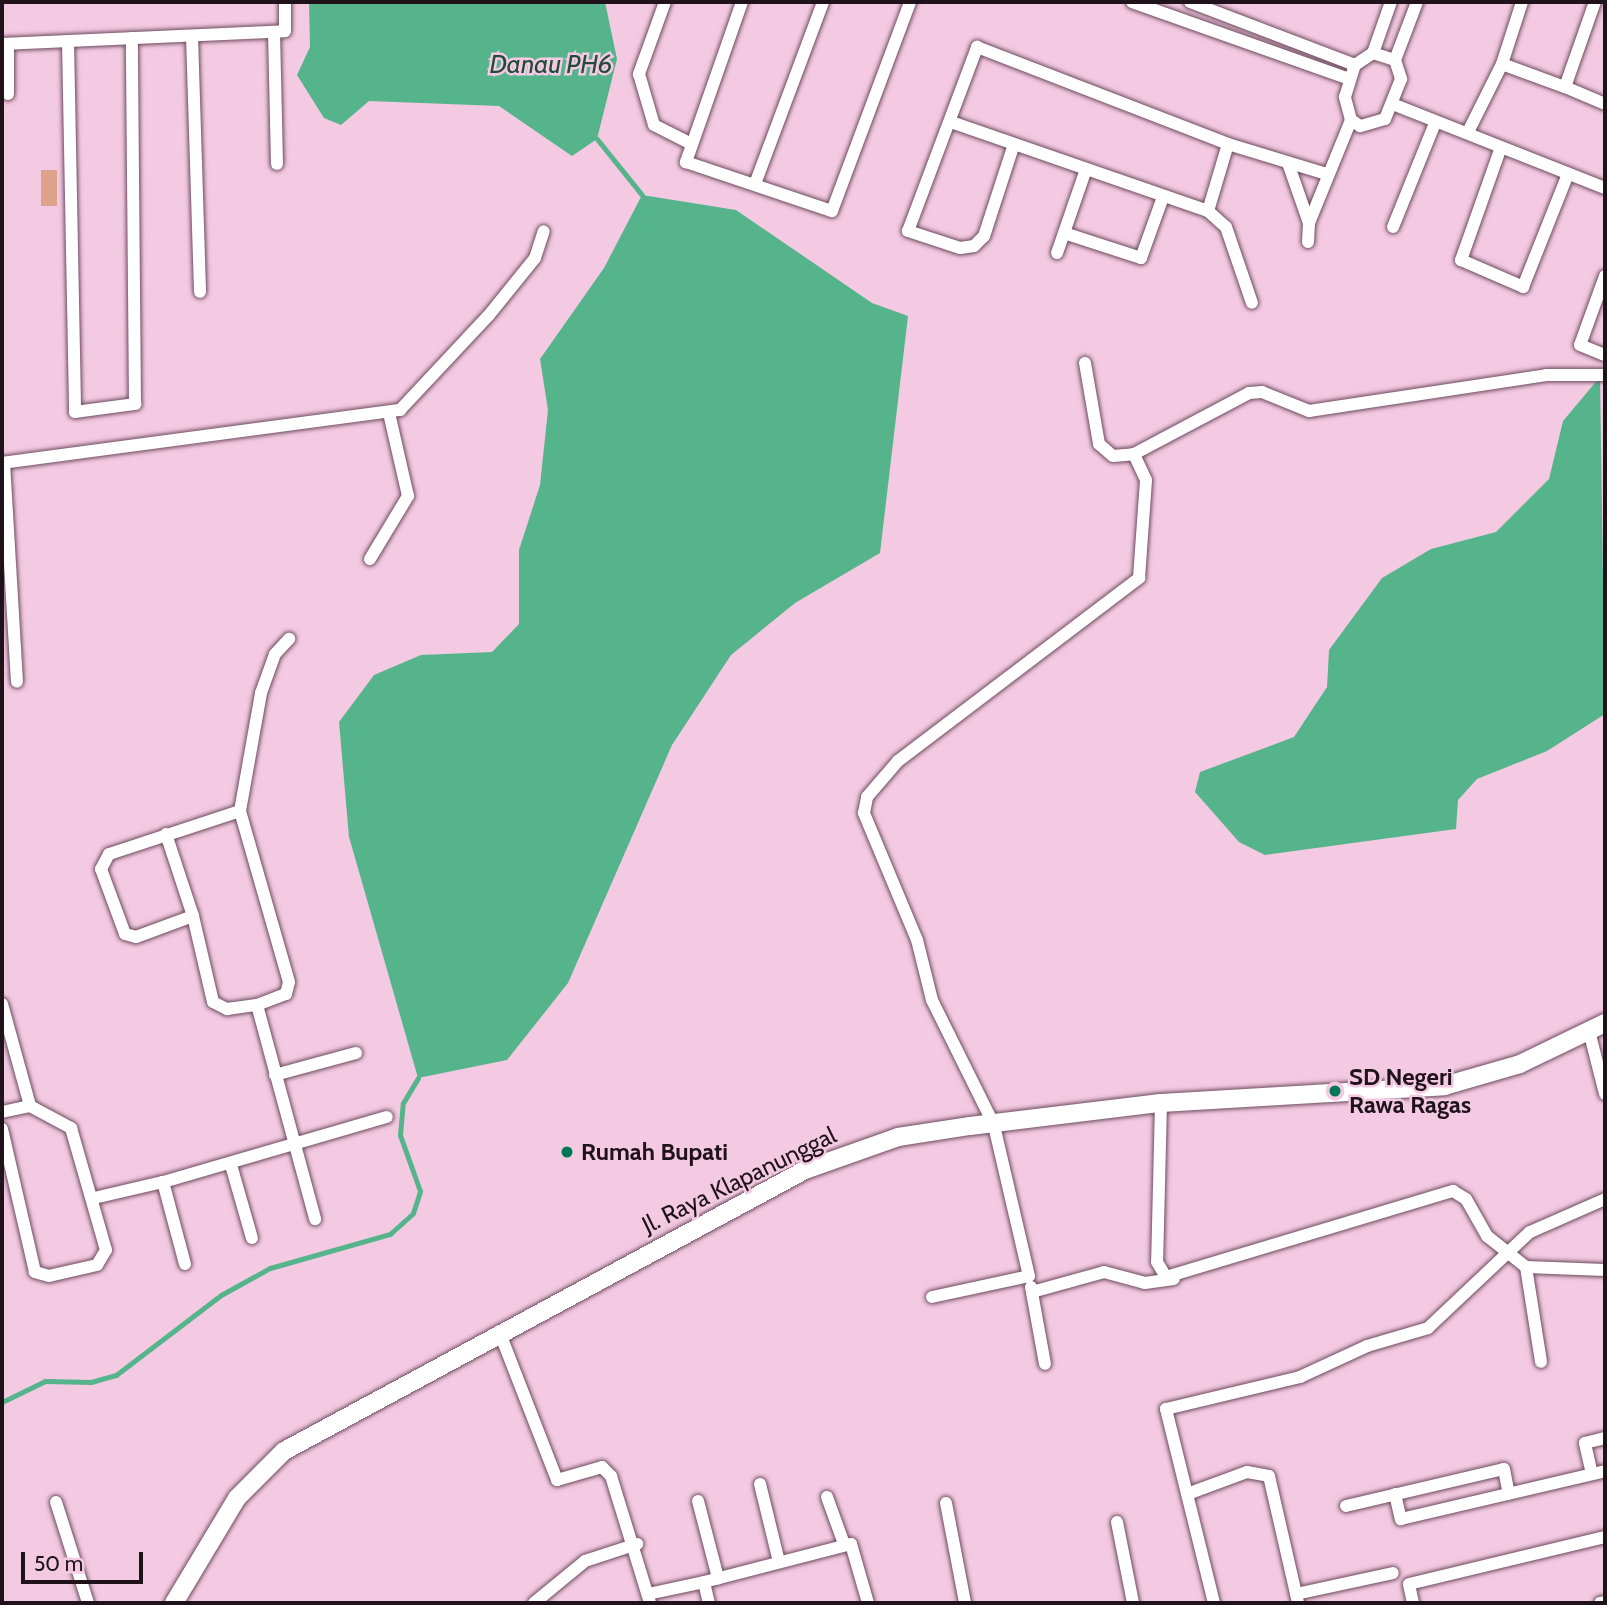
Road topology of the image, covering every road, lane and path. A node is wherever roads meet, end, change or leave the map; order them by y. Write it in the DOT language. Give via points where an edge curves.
graph roads {
  1 [pos="285,2"];
  2 [pos="665,2"];
  3 [pos="742,2"];
  4 [pos="823,2"];
  5 [pos="909,2"];
  6 [pos="1132,2"];
  7 [pos="1190,2"];
  8 [pos="1391,2"];
  9 [pos="1417,2"];
  10 [pos="1521,2"];
  11 [pos="1595,2"];
  12 [pos="274,32"];
  13 [pos="192,36"];
  14 [pos="132,38"];
  15 [pos="68,41"];
  16 [pos="5,44"];
  17 [pos="1373,52"];
  18 [pos="1395,60"];
  19 [pos="1502,64"];
  20 [pos="1355,65"];
  21 [pos="1350,79"];
  22 [pos="1564,87"];
  23 [pos="8,94"];
  24 [pos="1605,104"];
  25 [pos="1395,105"];
  26 [pos="1351,120"];
  27 [pos="951,122"];
  28 [pos="1435,123"];
  29 [pos="1468,132"];
  30 [pos="689,143"];
  31 [pos="1228,145"];
  32 [pos="1013,147"];
  33 [pos="1500,150"];
  34 [pos="1288,163"];
  35 [pos="277,164"];
  36 [pos="1085,173"];
  37 [pos="1327,174"];
  38 [pos="1568,174"];
  39 [pos="755,184"];
  40 [pos="1605,188"];
  41 [pos="1163,197"];
  42 [pos="1208,211"];
  43 [pos="1309,223"];
  44 [pos="1394,227"];
  45 [pos="544,231"];
  46 [pos="1064,233"];
  47 [pos="1308,242"];
  48 [pos="1057,253"];
  49 [pos="1605,276"];
  50 [pos="200,292"];
  51 [pos="1252,303"];
  52 [pos="1605,355"];
  53 [pos="1085,363"];
  54 [pos="1605,375"];
  55 [pos="389,413"];
  56 [pos="1134,454"];
  57 [pos="3,463"];
  58 [pos="370,559"];
  59 [pos="289,639"];
  60 [pos="17,682"];
  61 [pos="240,811"];
  62 [pos="166,834"];
  63 [pos="193,916"];
  64 [pos="2,1004"];
  65 [pos="257,1005"];
  66 [pos="1597,1027"];
  67 [pos="356,1054"];
  68 [pos="275,1075"];
  69 [pos="1605,1094"];
  70 [pos="1161,1103"];
  71 [pos="30,1107"];
  72 [pos="2,1112"];
  73 [pos="387,1117"];
  74 [pos="994,1125"];
  75 [pos="2,1129"];
  76 [pos="293,1142"];
  77 [pos="231,1165"];
  78 [pos="163,1182"];
  79 [pos="94,1198"];
  80 [pos="1605,1199"];
  81 [pos="315,1219"];
  82 [pos="252,1238"];
  83 [pos="1506,1252"];
  84 [pos="185,1264"];
  85 [pos="1526,1268"];
  86 [pos="1605,1270"];
  87 [pos="1029,1276"];
  88 [pos="1174,1279"];
  89 [pos="1032,1292"];
  90 [pos="932,1297"];
  91 [pos="499,1331"];
  92 [pos="1541,1362"];
  93 [pos="1045,1364"];
  94 [pos="1605,1438"];
  95 [pos="1605,1471"];
  96 [pos="1592,1474"];
  97 [pos="760,1484"];
  98 [pos="1190,1493"];
  99 [pos="1509,1493"];
  100 [pos="1395,1494"];
  101 [pos="827,1497"];
  102 [pos="698,1501"];
  103 [pos="56,1503"];
  104 [pos="946,1503"];
  105 [pos="1346,1506"];
  106 [pos="1117,1522"];
  107 [pos="1605,1537"];
  108 [pos="637,1544"];
  109 [pos="844,1545"];
  110 [pos="779,1562"];
  111 [pos="1393,1573"];
  112 [pos="718,1578"];
  113 [pos="704,1583"];
  114 [pos="649,1599"];
  115 [pos="1297,1599"];
  116 [pos="88,1603"];
  117 [pos="174,1603"];
  118 [pos="534,1603"];
  119 [pos="709,1603"];
  120 [pos="868,1603"];
  121 [pos="965,1603"];
  122 [pos="1133,1603"];
  123 [pos="1214,1603"];
  124 [pos="1413,1603"];
  1 -- 12 [label="street" via="285,31"];
  2 -- 30 [label="street" via="639,74 654,125"];
  3 -- 30 [label="street"];
  4 -- 39 [label="street"];
  5 -- 39 [label="street" via="832,211"];
  6 -- 21 [label="street"];
  7 -- 20 [label="street"];
  8 -- 17 [label="street"];
  9 -- 18 [label="street"];
  10 -- 19 [label="street"];
  11 -- 22 [label="street"];
  12 -- 13 [label="street"];
  12 -- 35 [label="street"];
  13 -- 14 [label="street"];
  13 -- 50 [label="street"];
  14 -- 15 [label="street"];
  14 -- 15 [label="street" via="135,404 75,412"];
  15 -- 16 [label="street"];
  16 -- 23 [label="street"];
  17 -- 18 [label="street"];
  17 -- 20 [label="street"];
  18 -- 25 [label="street" via="1401,79"];
  19 -- 22 [label="street"];
  19 -- 29 [label="street"];
  20 -- 21 [label="street"];
  21 -- 26 [label="street" via="1346,109"];
  22 -- 24 [label="street"];
  25 -- 26 [label="street" via="1375,125"];
  25 -- 28 [label="street"];
  26 -- 37 [label="street"];
  27 -- 31 [label="street" via="977,47"];
  27 -- 32 [label="street"];
  27 -- 32 [label="street" via="908,231 960,248 974,246 984,236"];
  28 -- 29 [label="street"];
  28 -- 44 [label="street"];
  29 -- 33 [label="street"];
  30 -- 39 [label="street" via="686,162"];
  31 -- 34 [label="street"];
  31 -- 42 [label="street"];
  32 -- 36 [label="street"];
  33 -- 38 [label="street"];
  33 -- 38 [label="street" via="1461,260 1523,287"];
  34 -- 37 [label="street"];
  34 -- 43 [label="street"];
  36 -- 41 [label="street"];
  36 -- 46 [label="street"];
  37 -- 43 [label="street"];
  38 -- 40 [label="street"];
  41 -- 42 [label="street"];
  41 -- 46 [label="street" via="1141,258"];
  42 -- 51 [label="street" via="1226,227"];
  43 -- 47 [label="street"];
  45 -- 55 [label="street" via="534,258 429,386"];
  46 -- 48 [label="street"];
  49 -- 52 [label="street" via="1580,345"];
  53 -- 56 [label="street" via="1099,444 1113,456"];
  54 -- 56 [label="street" via="1545,375 1309,411 1262,392 1249,393"];
  55 -- 57 [label="street"];
  55 -- 58 [label="street" via="408,496"];
  56 -- 74 [label="street" via="1146,480 1139,578 898,761 867,797 864,813 917,940 932,1000"];
  57 -- 60 [label="street"];
  59 -- 61 [label="street" via="275,654 261,693"];
  61 -- 62 [label="street"];
  61 -- 65 [label="street" via="289,982 286,994"];
  62 -- 63 [label="street"];
  62 -- 63 [label="street" via="109,854 101,869 129,936"];
  63 -- 65 [label="street" via="213,1002 227,1009"];
  64 -- 71 [label="street"];
  65 -- 68 [label="street"];
  66 -- 69 [label="street"];
  66 -- 70 [label="street, Jl. Raya Klapanunggal" via="1520,1064 1444,1086"];
  67 -- 68 [label="street"];
  68 -- 76 [label="street"];
  70 -- 74 [label="street, Jl. Raya Klapanunggal"];
  70 -- 88 [label="street" via="1157,1262"];
  71 -- 72 [label="street"];
  71 -- 79 [label="street" via="71,1128"];
  73 -- 76 [label="street"];
  74 -- 87 [label="street"];
  74 -- 91 [label="street, Jl. Raya Klapanunggal" via="898,1137 805,1170"];
  75 -- 79 [label="street" via="35,1272 61,1274 103,1259"];
  76 -- 77 [label="street"];
  76 -- 81 [label="street"];
  77 -- 78 [label="street"];
  77 -- 82 [label="street"];
  78 -- 79 [label="street"];
  78 -- 84 [label="street"];
  80 -- 83 [label="street" via="1530,1232"];
  83 -- 85 [label="street"];
  83 -- 88 [label="street" via="1487,1236 1460,1192 1442,1191"];
  83 -- 98 [label="street" via="1428,1328 1300,1377 1166,1409"];
  85 -- 86 [label="street"];
  85 -- 92 [label="street"];
  87 -- 89 [label="street"];
  87 -- 90 [label="street"];
  88 -- 89 [label="street" via="1145,1283 1104,1272"];
  89 -- 93 [label="street"];
  91 -- 108 [label="street" via="556,1480 606,1469"];
  91 -- 117 [label="street, Jl. Raya Klapanunggal" via="284,1451 237,1498"];
  94 -- 96 [label="street" via="1585,1443"];
  95 -- 96 [label="street"];
  96 -- 99 [label="street"];
  97 -- 110 [label="street"];
  98 -- 115 [label="street" via="1247,1472 1269,1476"];
  98 -- 123 [label="street"];
  99 -- 100 [label="street" via="1504,1469"];
  99 -- 100 [label="street" via="1401,1519"];
  100 -- 105 [label="street"];
  101 -- 109 [label="street"];
  102 -- 112 [label="street"];
  103 -- 116 [label="street"];
  104 -- 121 [label="street"];
  106 -- 122 [label="street"];
  107 -- 124 [label="street" via="1409,1584"];
  108 -- 114 [label="street"];
  108 -- 118 [label="street" via="578,1565"];
  109 -- 110 [label="street"];
  109 -- 120 [label="street" via="855,1548"];
  110 -- 112 [label="street"];
  111 -- 115 [label="street"];
  112 -- 113 [label="street"];
  113 -- 114 [label="street"];
  113 -- 119 [label="street"];
}
